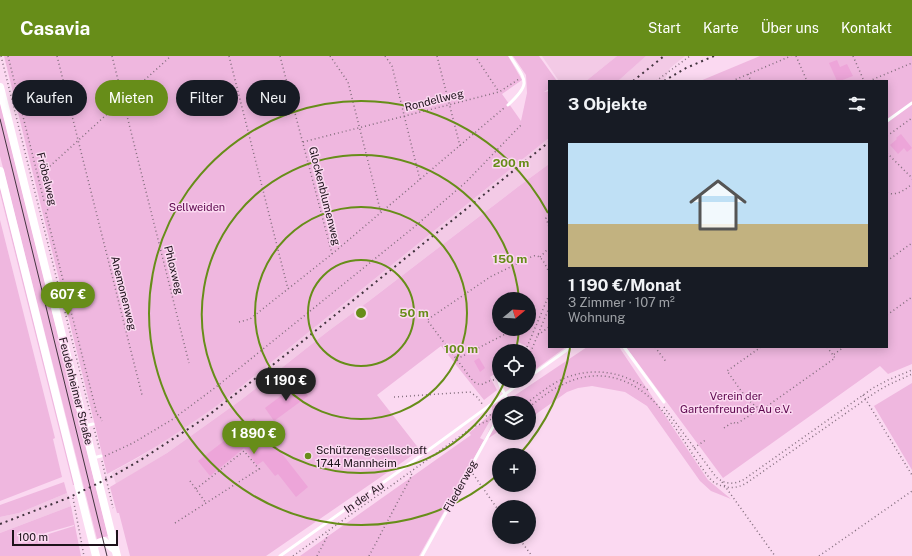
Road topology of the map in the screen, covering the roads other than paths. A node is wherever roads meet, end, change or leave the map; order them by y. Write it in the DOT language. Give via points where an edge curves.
graph roads {
  1 [pos="510,56"];
  2 [pos="0,87"];
  3 [pos="912,103"];
  4 [pos="508,105"];
  5 [pos="888,120"];
  6 [pos="0,171"];
  7 [pos="570,348"];
  8 [pos="625,348"];
  9 [pos="536,372"];
  10 [pos="500,388"];
  11 [pos="514,388"];
  12 [pos="505,395"];
  13 [pos="663,403"];
  14 [pos="93,424"];
  15 [pos="85,426"];
  16 [pos="492,429"];
  17 [pos="93,545"];
  18 [pos="116,553"];
  19 [pos="96,556"];
  20 [pos="280,556"];
  21 [pos="422,556"];
  1 -- 4 [label="lane" via="523,77 524,88"];
  2 -- 15 [label="main road, Feudenheimer Straße"];
  3 -- 5 [label="lane"];
  6 -- 17 [label="main road, Feudenheimer Straße"];
  7 -- 9 [label="lane"];
  8 -- 13 [label="lane"];
  10 -- 12 [label="lane"];
  11 -- 12 [label="lane, In der Au"];
  12 -- 20 [label="lane, In der Au"];
  14 -- 15 [label="lane"];
  15 -- 18 [label="main road, Feudenheimer Straße" via="97,457"];
  16 -- 21 [label="lane, Fliederweg"];
  17 -- 18 [label="main road" via="104,541"];
  17 -- 19 [label="main road, Feudenheimer Straße"];
}
